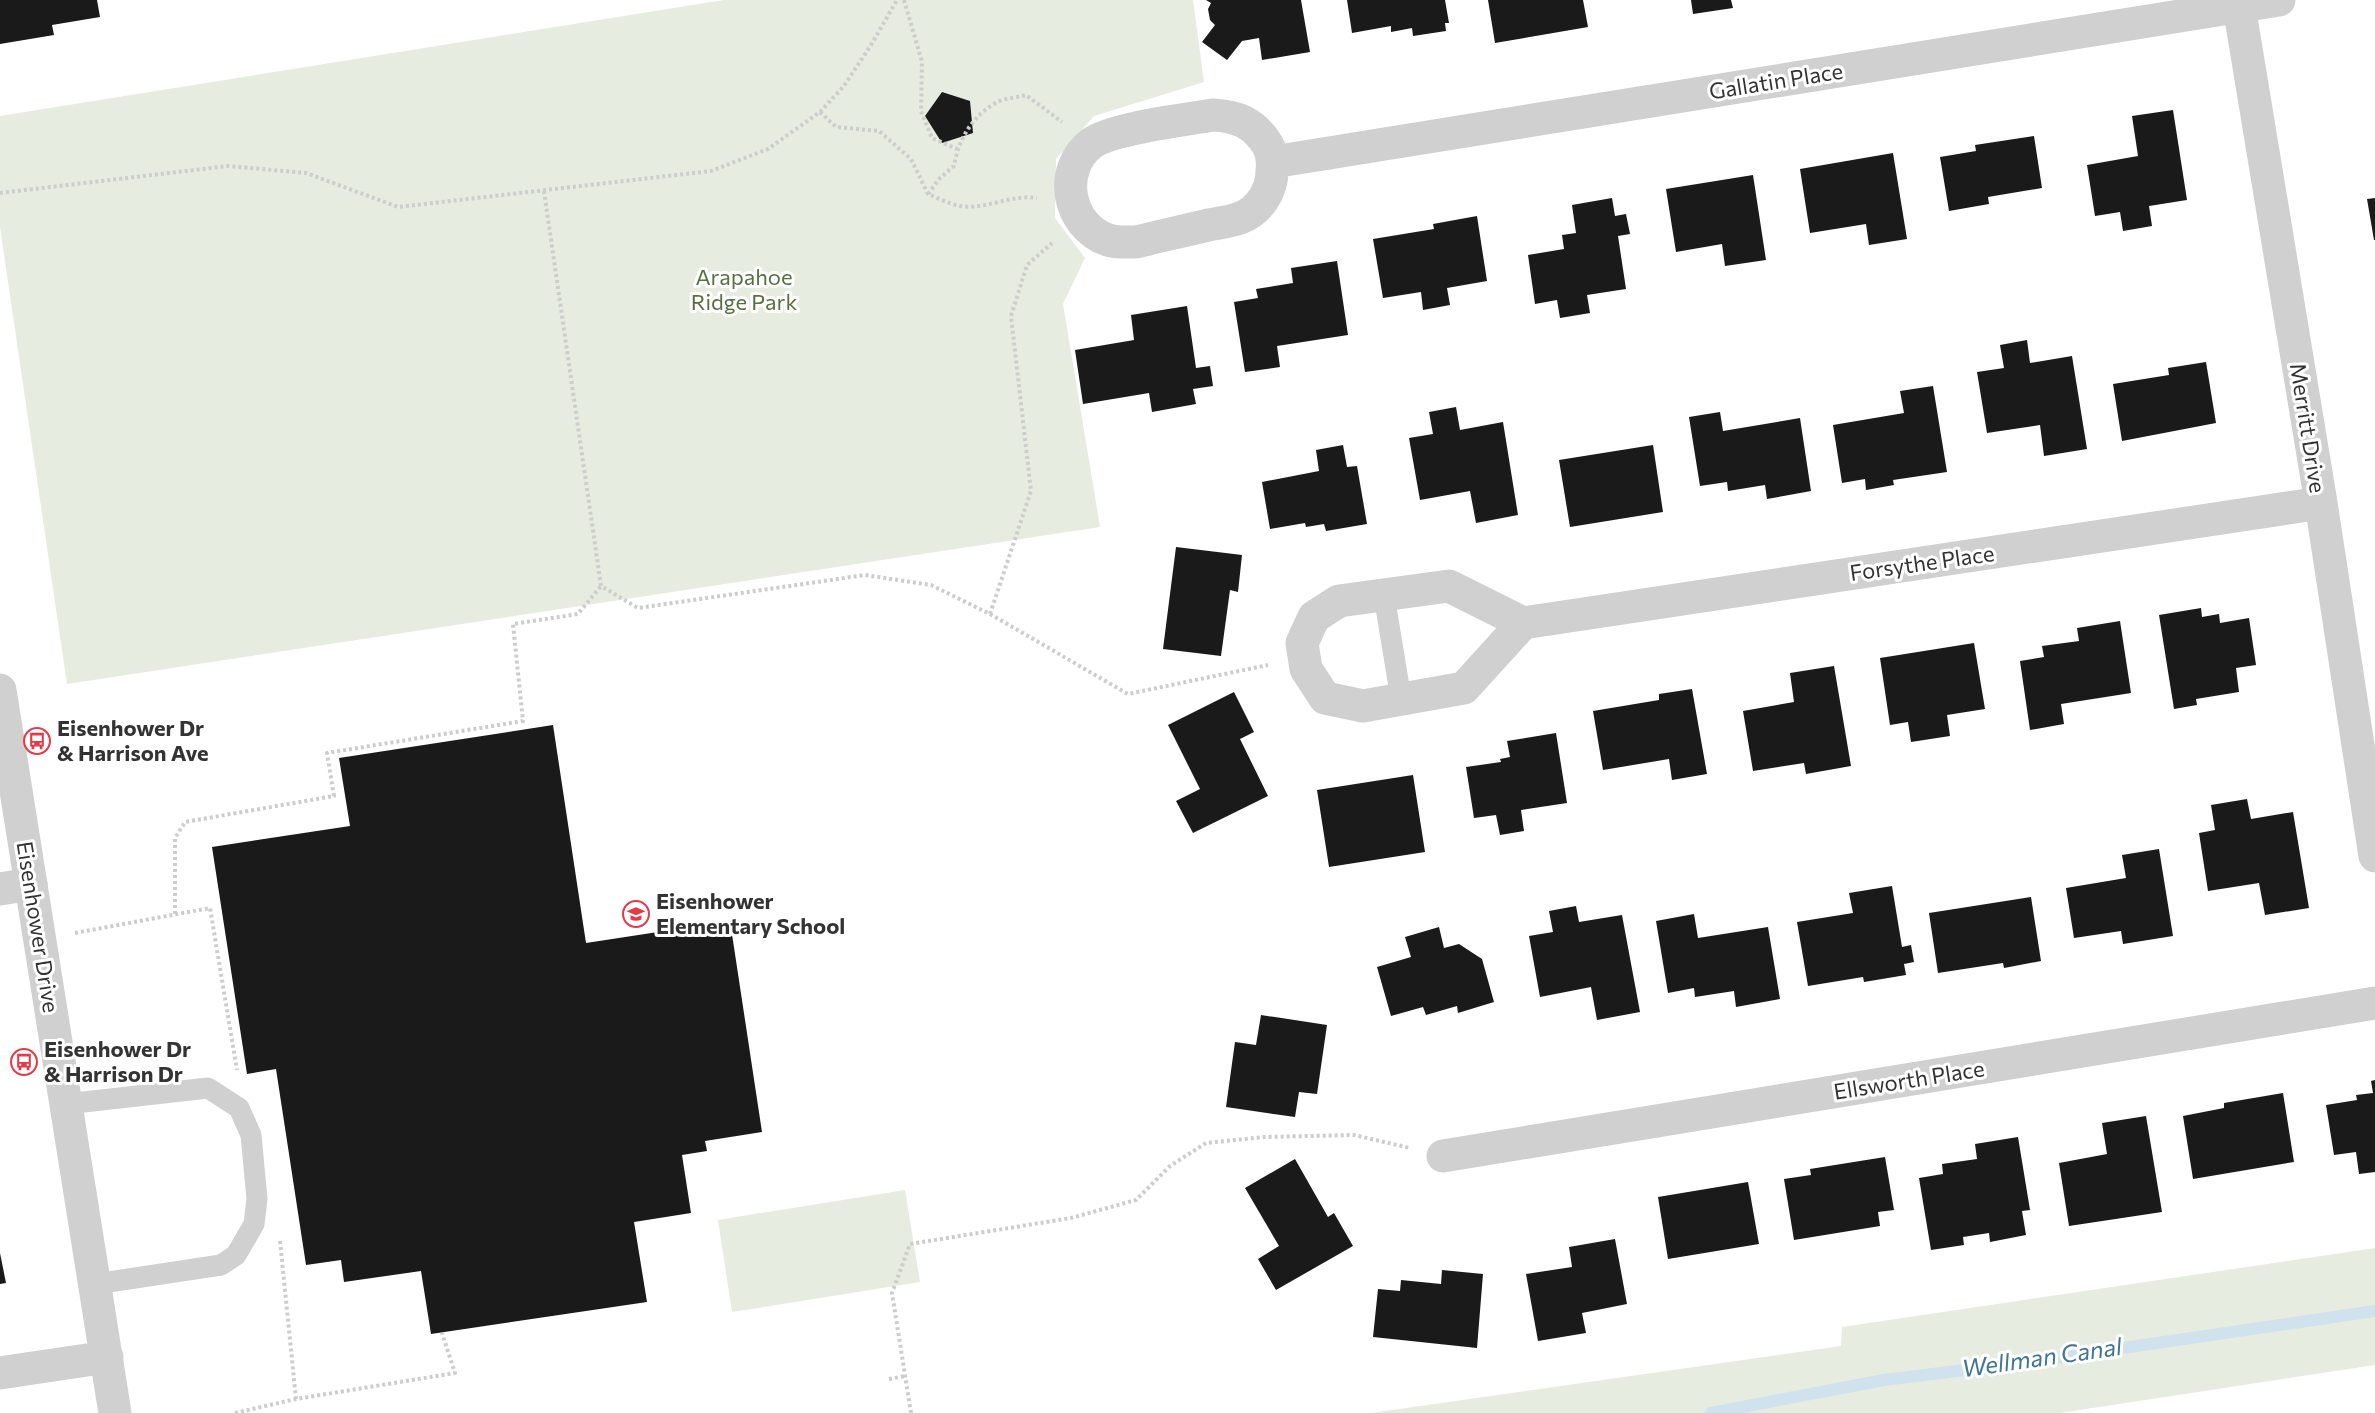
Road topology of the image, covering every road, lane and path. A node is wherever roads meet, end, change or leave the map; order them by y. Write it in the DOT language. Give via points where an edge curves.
graph roads {
  1 [pos="897,0"];
  2 [pos="903,0"];
  3 [pos="2279,0"];
  4 [pos="2238,3"];
  5 [pos="820,112"];
  6 [pos="1092,143"];
  7 [pos="957,149"];
  8 [pos="1273,162"];
  9 [pos="544,191"];
  10 [pos="0,193"];
  11 [pos="928,194"];
  12 [pos="1080,220"];
  13 [pos="2321,503"];
  14 [pos="601,586"];
  15 [pos="1384,595"];
  16 [pos="990,614"];
  17 [pos="1523,623"];
  18 [pos="1304,658"];
  19 [pos="0,690"];
  20 [pos="1401,699"];
  21 [pos="2375,856"];
  22 [pos="15,886"];
  23 [pos="210,908"];
  24 [pos="175,914"];
  25 [pos="39,939"];
  26 [pos="2375,1003"];
  27 [pos="66,1104"];
  28 [pos="1443,1156"];
  29 [pos="95,1284"];
  30 [pos="442,1333"];
  31 [pos="107,1357"];
  32 [pos="0,1373"];
  33 [pos="905,1376"];
  34 [pos="889,1379"];
  35 [pos="115,1413"];
  36 [pos="235,1413"];
  37 [pos="911,1413"];
  1 -- 5 [label="path" via="844,86"];
  2 -- 7 [label="path" via="922,62 921,111 932,138"];
  3 -- 4 [label="street, Gallatin Place"];
  4 -- 8 [label="street, Gallatin Place"];
  4 -- 13 [label="street, Merritt Drive"];
  5 -- 9 [label="path" via="768,149 711,171"];
  5 -- 11 [label="path" via="836,127 879,131 911,159"];
  6 -- 7 [label="path" via="1026,95 1002,100 985,110"];
  6 -- 8 [label="street" via="1118,133 1213,115 1229,116 1245,121 1259,132"];
  6 -- 12 [label="street" via="1075,164 1070,180 1071,197"];
  7 -- 11 [label="path" via="954,166"];
  8 -- 12 [label="street" via="1267,194 1241,218 1122,243 1093,232"];
  9 -- 10 [label="path" via="398,207 306,173 228,166"];
  9 -- 14 [label="path"];
  11 -- 12 [label="path" via="961,206 1024,196 1041,199"];
  12 -- 16 [label="path" via="1027,265 1011,316 1030,491"];
  13 -- 17 [label="street, Forsythe Place"];
  13 -- 21 [label="street, Merritt Drive"];
  14 -- 16 [label="path" via="638,608 866,575 930,585"];
  14 -- 24 [label="path" via="578,614 513,624 523,721 327,753 334,796 185,822 175,838"];
  15 -- 17 [label="street" via="1449,586"];
  15 -- 18 [label="street" via="1338,601 1314,617 1302,643"];
  15 -- 20 [label="lane"];
  16 -- 18 [label="path" via="1128,694"];
  17 -- 20 [label="street" via="1464,688"];
  18 -- 20 [label="street" via="1306,669 1325,698 1363,706"];
  19 -- 22 [label="street, Eisenhower Drive"];
  22 -- 25 [label="street, Eisenhower Drive"];
  23 -- 24 [label="path"];
  24 -- 25 [label="path"];
  25 -- 27 [label="street, Eisenhower Drive"];
  26 -- 28 [label="street, Ellsworth Place"];
  27 -- 29 [label="street, Eisenhower Drive"];
  27 -- 29 [label="lane" via="208,1088 239,1108 250,1135 257,1199 254,1224 236,1255 221,1265"];
  28 -- 33 [label="path" via="1354,1135 1206,1143 1170,1167 1136,1200 1071,1218 910,1244 892,1293"];
  29 -- 31 [label="street, Eisenhower Drive"];
  30 -- 36 [label="path" via="456,1373"];
  31 -- 32 [label="street"];
  31 -- 35 [label="street, Eisenhower Drive"];
  33 -- 34 [label="path"];
  33 -- 37 [label="path"];
}
